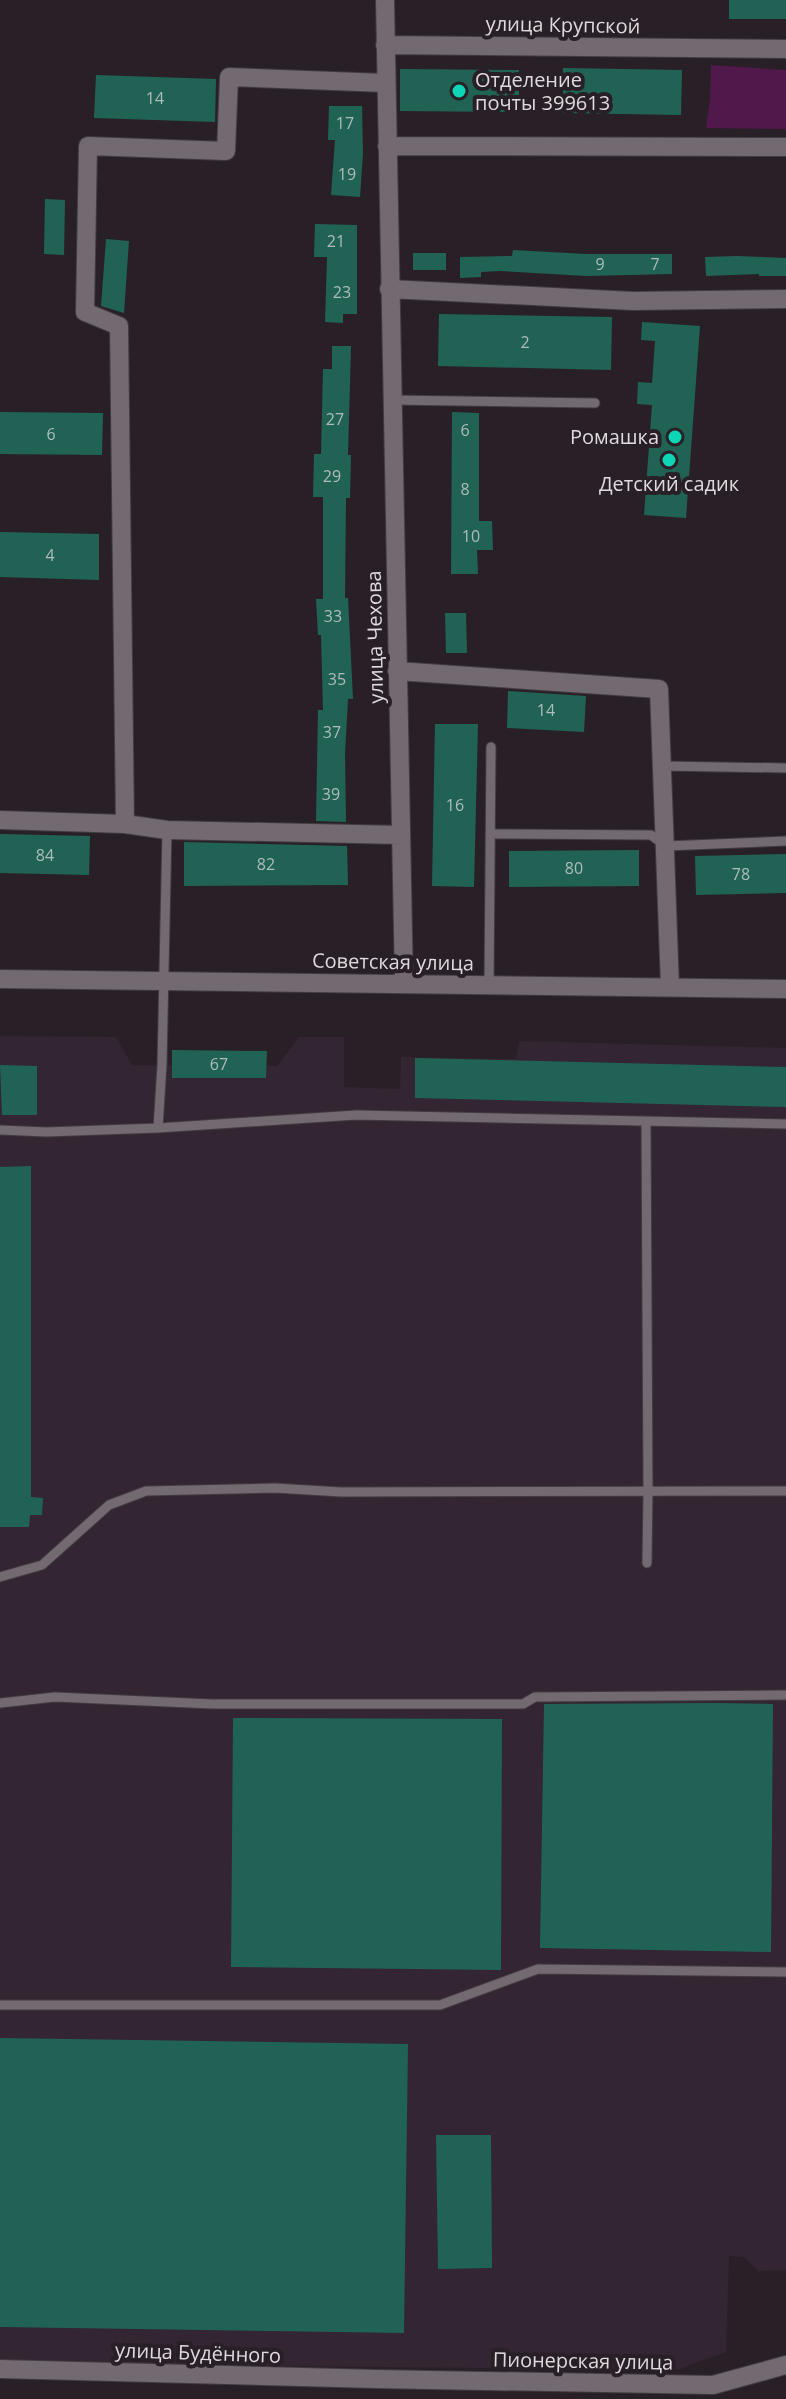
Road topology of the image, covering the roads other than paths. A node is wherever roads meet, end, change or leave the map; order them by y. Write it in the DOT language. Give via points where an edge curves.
graph roads {
  1 [pos="385,0"];
  2 [pos="385,45"];
  3 [pos="786,49"];
  4 [pos="385,83"];
  5 [pos="387,146"];
  6 [pos="786,147"];
  7 [pos="389,289"];
  8 [pos="786,299"];
  9 [pos="392,400"];
  10 [pos="595,403"];
  11 [pos="397,671"];
  12 [pos="491,747"];
  13 [pos="663,766"];
  14 [pos="786,768"];
  15 [pos="0,820"];
  16 [pos="125,824"];
  17 [pos="167,830"];
  18 [pos="490,834"];
  19 [pos="401,835"];
  20 [pos="786,841"];
  21 [pos="666,846"];
  22 [pos="0,979"];
  23 [pos="164,981"];
  24 [pos="404,984"];
  25 [pos="489,985"];
  26 [pos="670,987"];
  27 [pos="786,989"];
  28 [pos="646,1122"];
  29 [pos="786,1124"];
  30 [pos="158,1128"];
  31 [pos="0,1130"];
  32 [pos="648,1491"];
  33 [pos="786,1491"];
  34 [pos="647,1563"];
  35 [pos="0,1577"];
  36 [pos="786,1695"];
  37 [pos="0,1703"];
  38 [pos="786,1972"];
  39 [pos="0,2005"];
  40 [pos="786,2365"];
  41 [pos="0,2369"];
  42 [pos="376,2379"];
  43 [pos="374,2399"];
  1 -- 2 [label="street"];
  2 -- 3 [label="street, улица Крупской"];
  2 -- 4 [label="street, улица Чехова"];
  4 -- 5 [label="street, улица Чехова"];
  4 -- 16 [label="street" via="229,77 226,151 88,146 85,312 119,326"];
  5 -- 6 [label="street"];
  5 -- 7 [label="street, улица Чехова"];
  7 -- 8 [label="street" via="633,301"];
  7 -- 9 [label="street, улица Чехова"];
  9 -- 10 [label="lane"];
  9 -- 11 [label="street, улица Чехова"];
  11 -- 13 [label="street" via="659,689"];
  11 -- 19 [label="street, улица Чехова"];
  12 -- 18 [label="lane"];
  13 -- 14 [label="lane"];
  13 -- 21 [label="street"];
  15 -- 16 [label="street"];
  16 -- 17 [label="street"];
  17 -- 19 [label="street"];
  17 -- 23 [label="lane"];
  18 -- 21 [label="lane" via="651,835"];
  18 -- 25 [label="lane"];
  19 -- 24 [label="street, улица Чехова"];
  20 -- 21 [label="lane"];
  21 -- 26 [label="street"];
  22 -- 23 [label="street, Советская улица"];
  23 -- 24 [label="street, Советская улица"];
  23 -- 30 [label="lane"];
  24 -- 25 [label="street, Советская улица"];
  25 -- 26 [label="street, Советская улица"];
  26 -- 27 [label="street, Советская улица"];
  28 -- 29 [label="lane"];
  28 -- 30 [label="lane" via="356,1115"];
  28 -- 32 [label="lane"];
  30 -- 31 [label="lane"];
  32 -- 33 [label="lane"];
  32 -- 34 [label="lane"];
  32 -- 35 [label="lane" via="146,1491 109,1505 42,1565"];
  36 -- 37 [label="lane" via="535,1697 523,1704 212,1704 55,1697"];
  38 -- 39 [label="lane" via="538,1969 440,2005"];
  40 -- 42 [label="street, Пионерская улица" via="713,2385"];
  41 -- 42 [label="street, улица Будённого"];
  42 -- 43 [label="street"];
}
